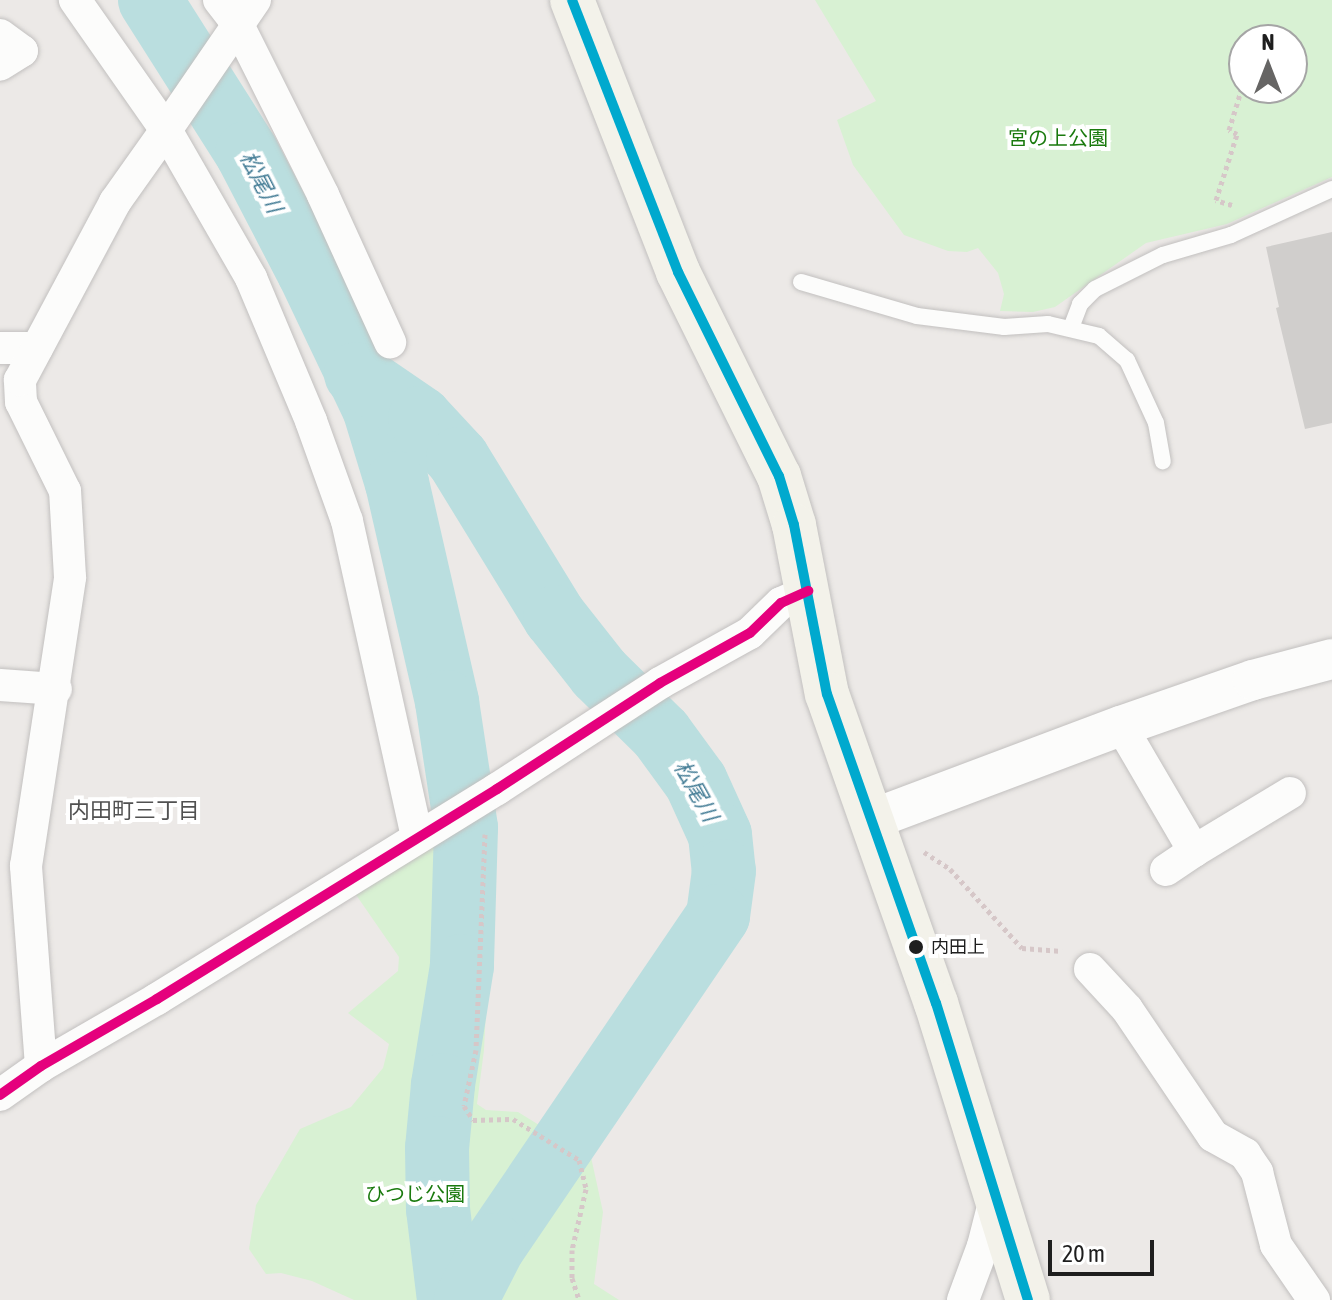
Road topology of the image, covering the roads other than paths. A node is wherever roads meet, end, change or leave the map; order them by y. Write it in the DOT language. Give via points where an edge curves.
graph roads {
  1 [pos="75,0"];
  2 [pos="572,0"];
  3 [pos="235,15"];
  4 [pos="0,35"];
  5 [pos="0,65"];
  6 [pos="172,121"];
  7 [pos="1332,189"];
  8 [pos="801,282"];
  9 [pos="1071,328"];
  10 [pos="390,342"];
  11 [pos="0,348"];
  12 [pos="37,348"];
  13 [pos="1163,461"];
  14 [pos="808,591"];
  15 [pos="1332,659"];
  16 [pos="0,685"];
  17 [pos="56,689"];
  18 [pos="1121,726"];
  19 [pos="1290,793"];
  20 [pos="873,819"];
  21 [pos="424,832"];
  22 [pos="1194,851"];
  23 [pos="13,864"];
  24 [pos="1166,870"];
  25 [pos="1090,969"];
  26 [pos="41,1066"];
  27 [pos="0,1095"];
  28 [pos="995,1199"];
  29 [pos="963,1300"];
  30 [pos="1028,1300"];
  31 [pos="1314,1300"];
  1 -- 6 [label="street"];
  2 -- 14 [label="main road" via="678,272 779,476"];
  3 -- 6 [label="street"];
  3 -- 10 [label="street"];
  4 -- 5 [label="street" via="22,51"];
  6 -- 12 [label="street" via="115,202"];
  6 -- 21 [label="street" via="251,278 317,435 347,521"];
  7 -- 9 [label="lane" via="1231,235 1163,255 1095,289 1080,304"];
  8 -- 9 [label="lane" via="917,316 1004,327"];
  9 -- 13 [label="lane" via="1099,336 1127,360 1156,423"];
  11 -- 12 [label="street"];
  12 -- 17 [label="street" via="20,380 21,402 65,491 70,577"];
  14 -- 20 [label="main road" via="827,694"];
  14 -- 21 [label="street" via="781,603 750,633 590,728 492,804"];
  15 -- 18 [label="street"];
  16 -- 17 [label="street"];
  17 -- 23 [label="street"];
  18 -- 20 [label="street"];
  18 -- 22 [label="street"];
  19 -- 22 [label="street"];
  20 -- 28 [label="main road"];
  21 -- 26 [label="street"];
  22 -- 24 [label="street"];
  23 -- 26 [label="street"];
  25 -- 31 [label="street" via="1127,1009 1213,1136 1245,1154 1257,1172 1276,1245"];
  26 -- 27 [label="street"];
  28 -- 29 [label="street"];
  28 -- 30 [label="main road"];
}
